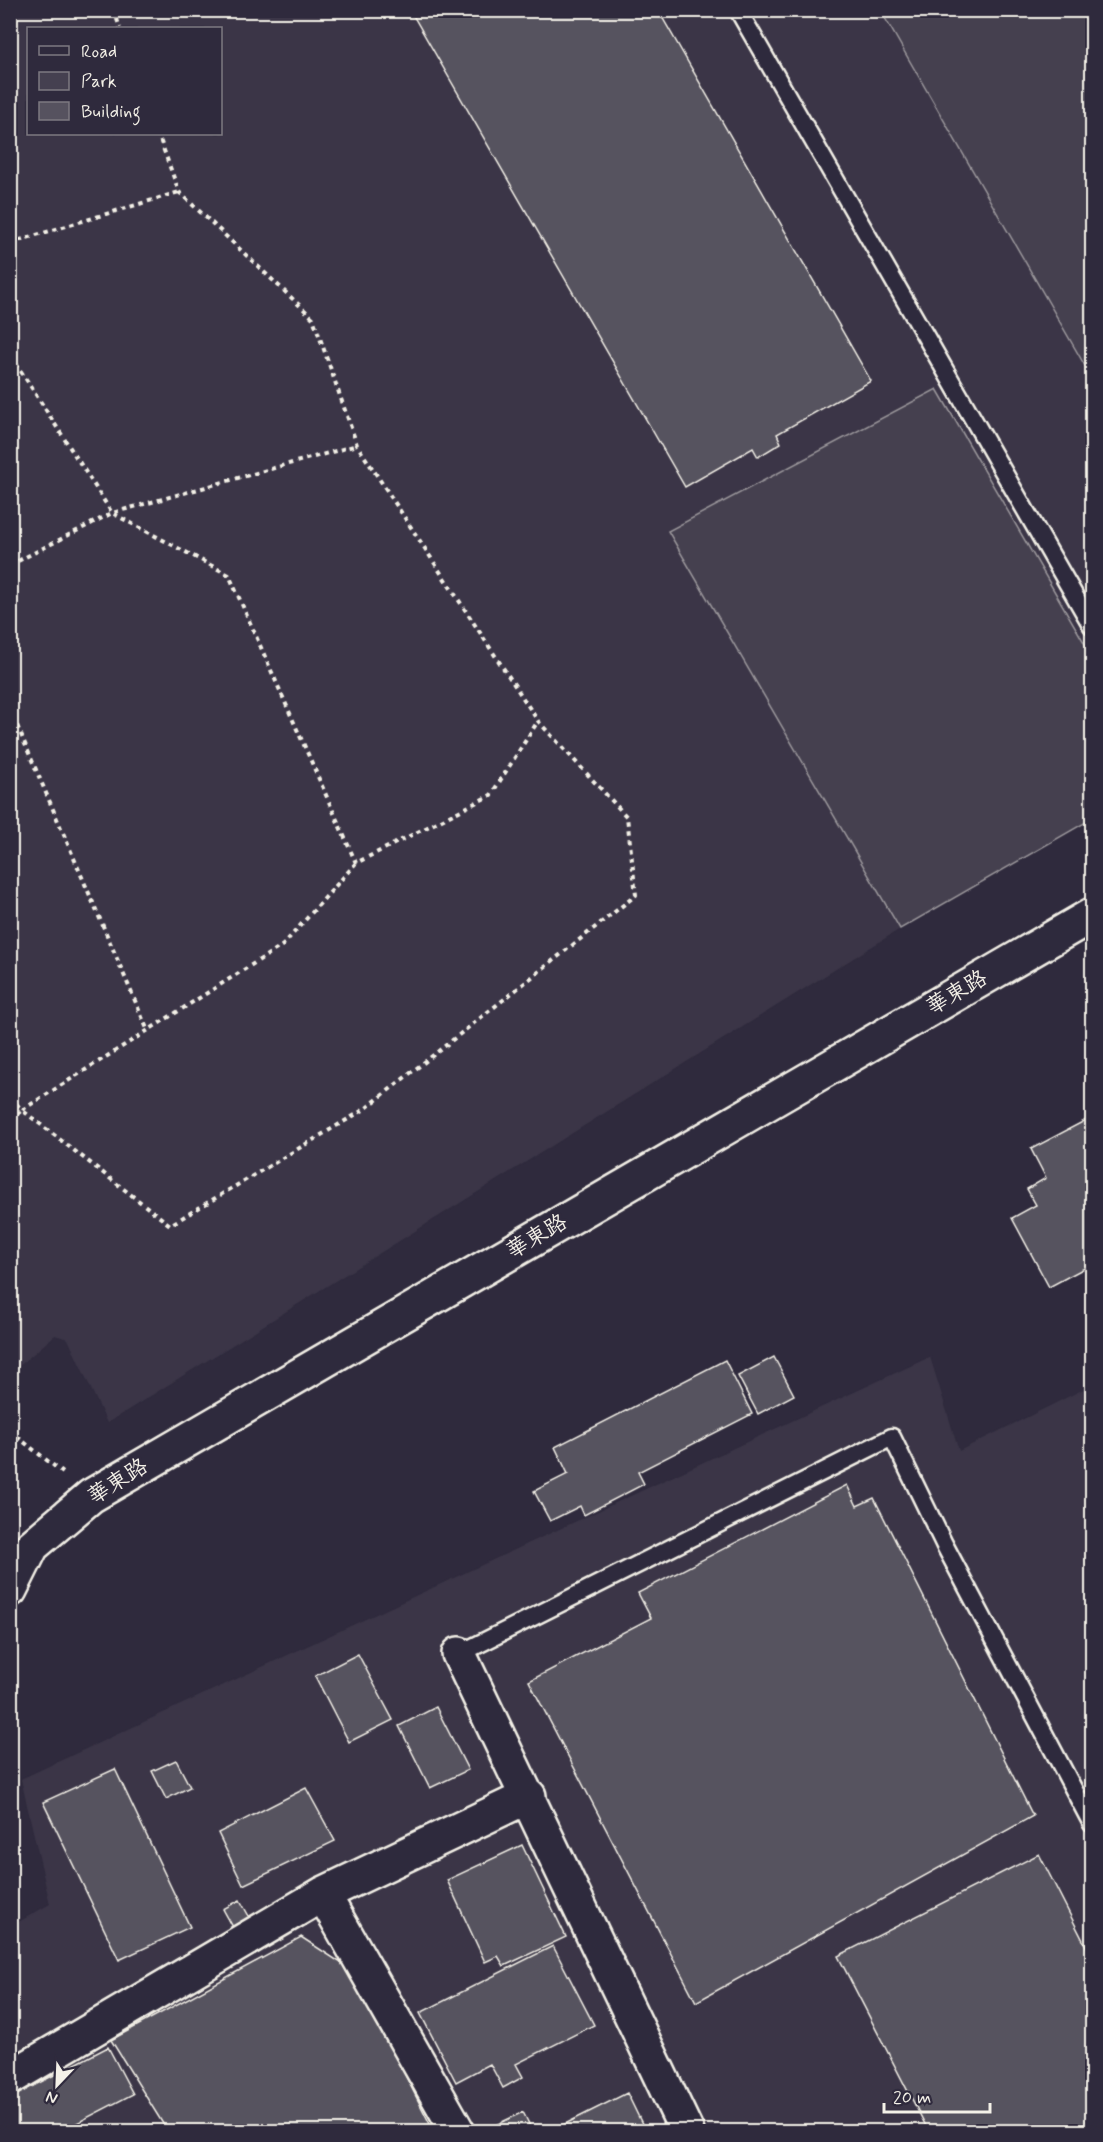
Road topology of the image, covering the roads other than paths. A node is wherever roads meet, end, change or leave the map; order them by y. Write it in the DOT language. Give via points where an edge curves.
graph roads {
  1 [pos="738,10"];
  2 [pos="1092,626"];
  3 [pos="1092,915"];
  4 [pos="10,1590"];
  5 [pos="459,1654"];
  6 [pos="529,1796"];
  7 [pos="1092,1824"];
  8 [pos="323,1894"];
  9 [pos="10,2078"];
  10 [pos="458,2132"];
  11 [pos="687,2132"];
  1 -- 2 [label="lane"];
  3 -- 4 [label="street, 華東路" via="91,1496 32,1546"];
  5 -- 6 [label="street"];
  5 -- 7 [label="lane" via="892,1437"];
  6 -- 8 [label="street"];
  6 -- 11 [label="street"];
  8 -- 9 [label="street"];
  8 -- 10 [label="street"];
}
